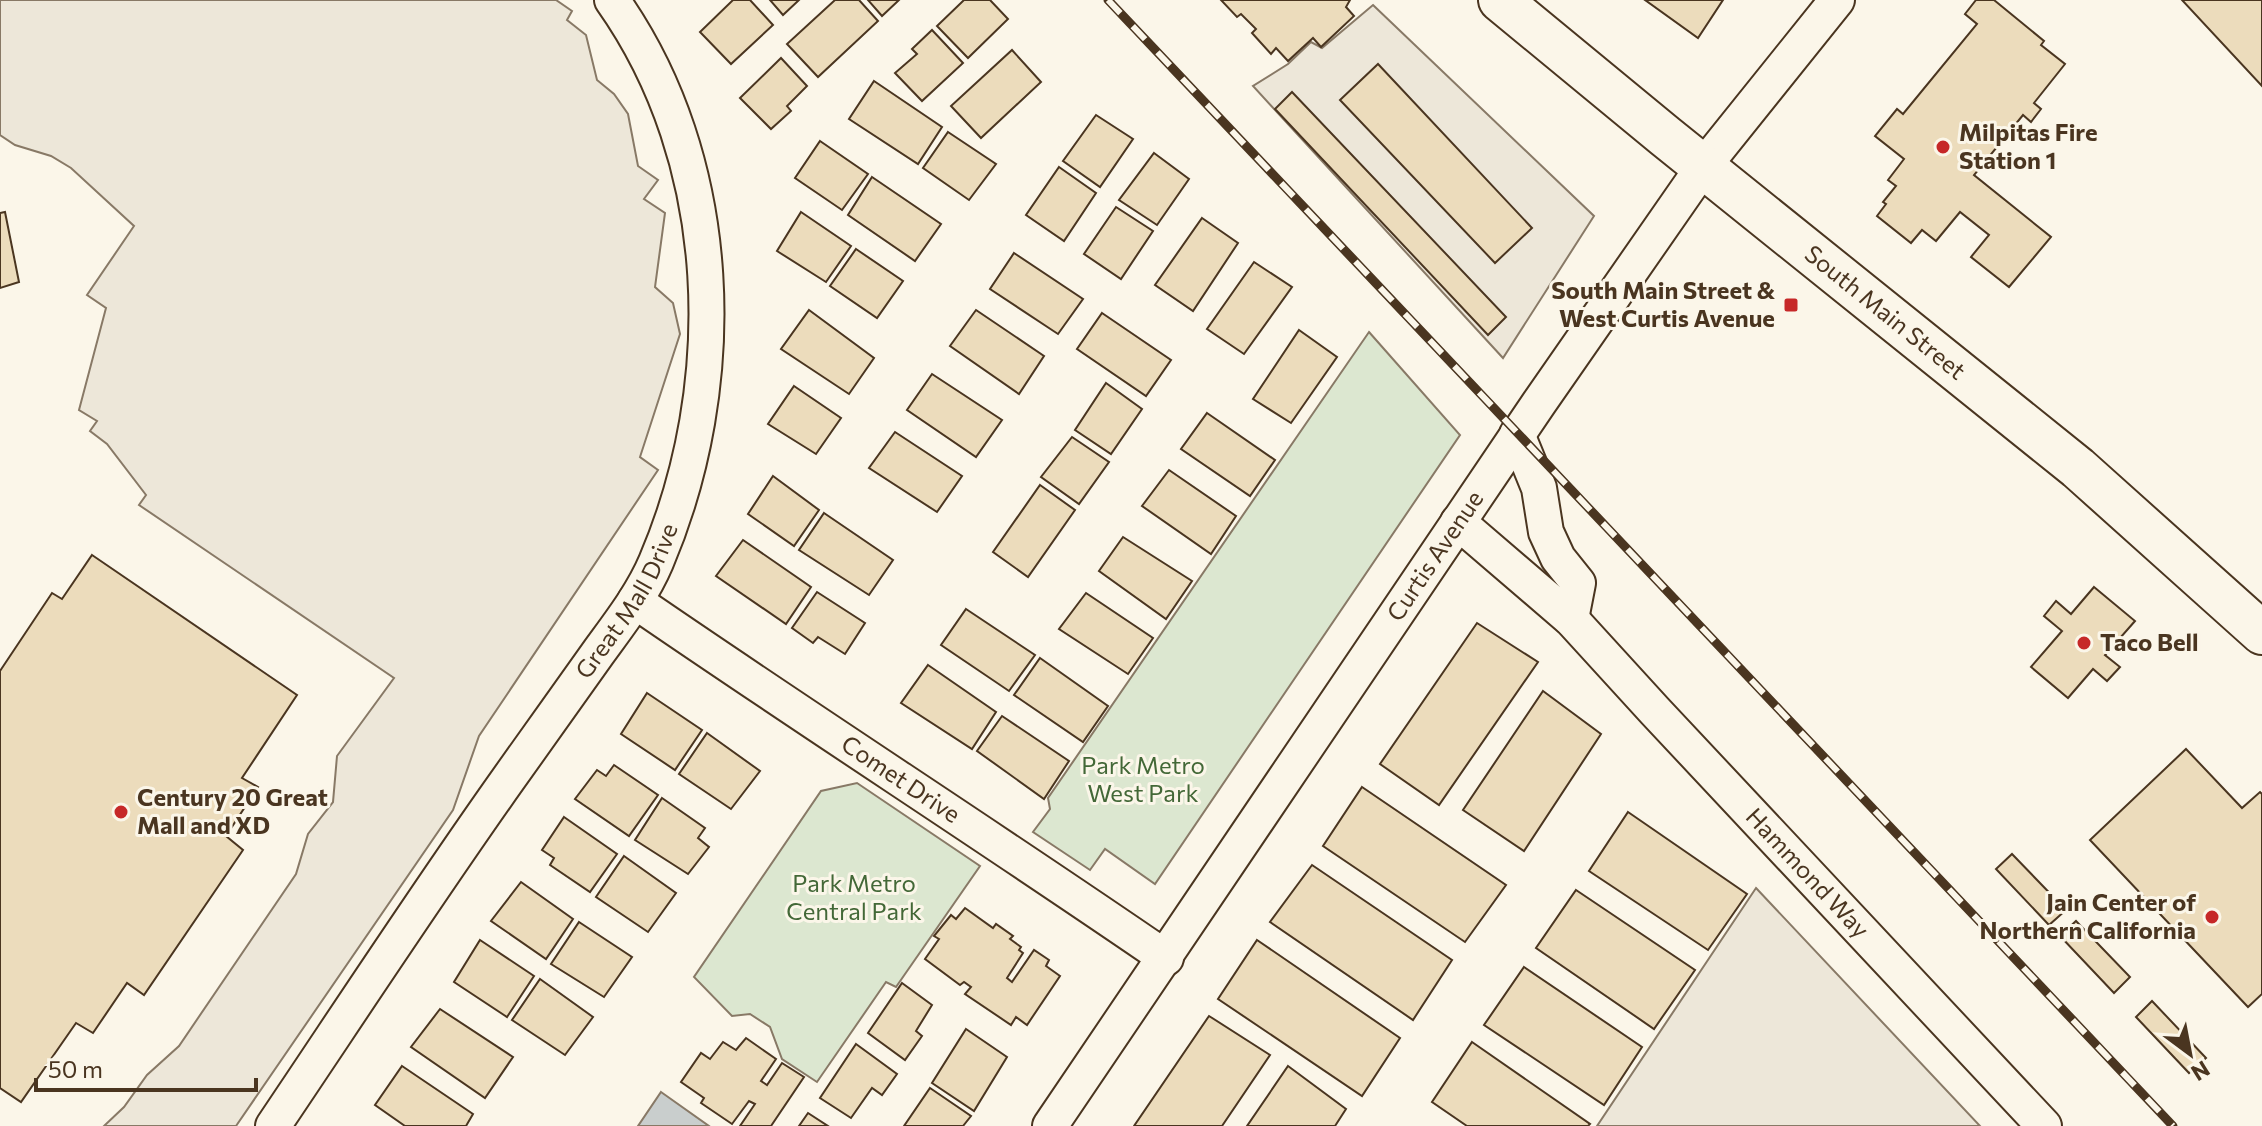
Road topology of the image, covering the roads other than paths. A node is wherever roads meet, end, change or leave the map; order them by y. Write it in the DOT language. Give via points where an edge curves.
graph roads {
  1 [pos="612,0"];
  2 [pos="1500,0"];
  3 [pos="1837,0"];
  4 [pos="1703,167"];
  5 [pos="1517,434"];
  6 [pos="1458,522"];
  7 [pos="635,601"];
  8 [pos="1571,619"];
  9 [pos="2262,633"];
  10 [pos="1166,958"];
  11 [pos="273,1126"];
  12 [pos="1050,1126"];
  13 [pos="2044,1126"];
  1 -- 7 [label="street, Great Mall Drive" via="640,46 673,120 701,233 708,314 690,459 656,563"];
  2 -- 4 [label="main road, South Main Street"];
  3 -- 4 [label="street, Curtis Avenue"];
  4 -- 5 [label="street, Curtis Avenue"];
  4 -- 9 [label="main road, South Main Street" via="2078,468"];
  5 -- 6 [label="street, Curtis Avenue"];
  5 -- 8 [label="street" via="1539,488 1546,532 1578,583"];
  6 -- 8 [label="street, Hammond Way"];
  6 -- 10 [label="street, Curtis Avenue"];
  7 -- 10 [label="street, Comet Drive"];
  7 -- 11 [label="street, Great Mall Drive"];
  8 -- 13 [label="street, Hammond Way"];
  10 -- 12 [label="street, Curtis Avenue"];
}
